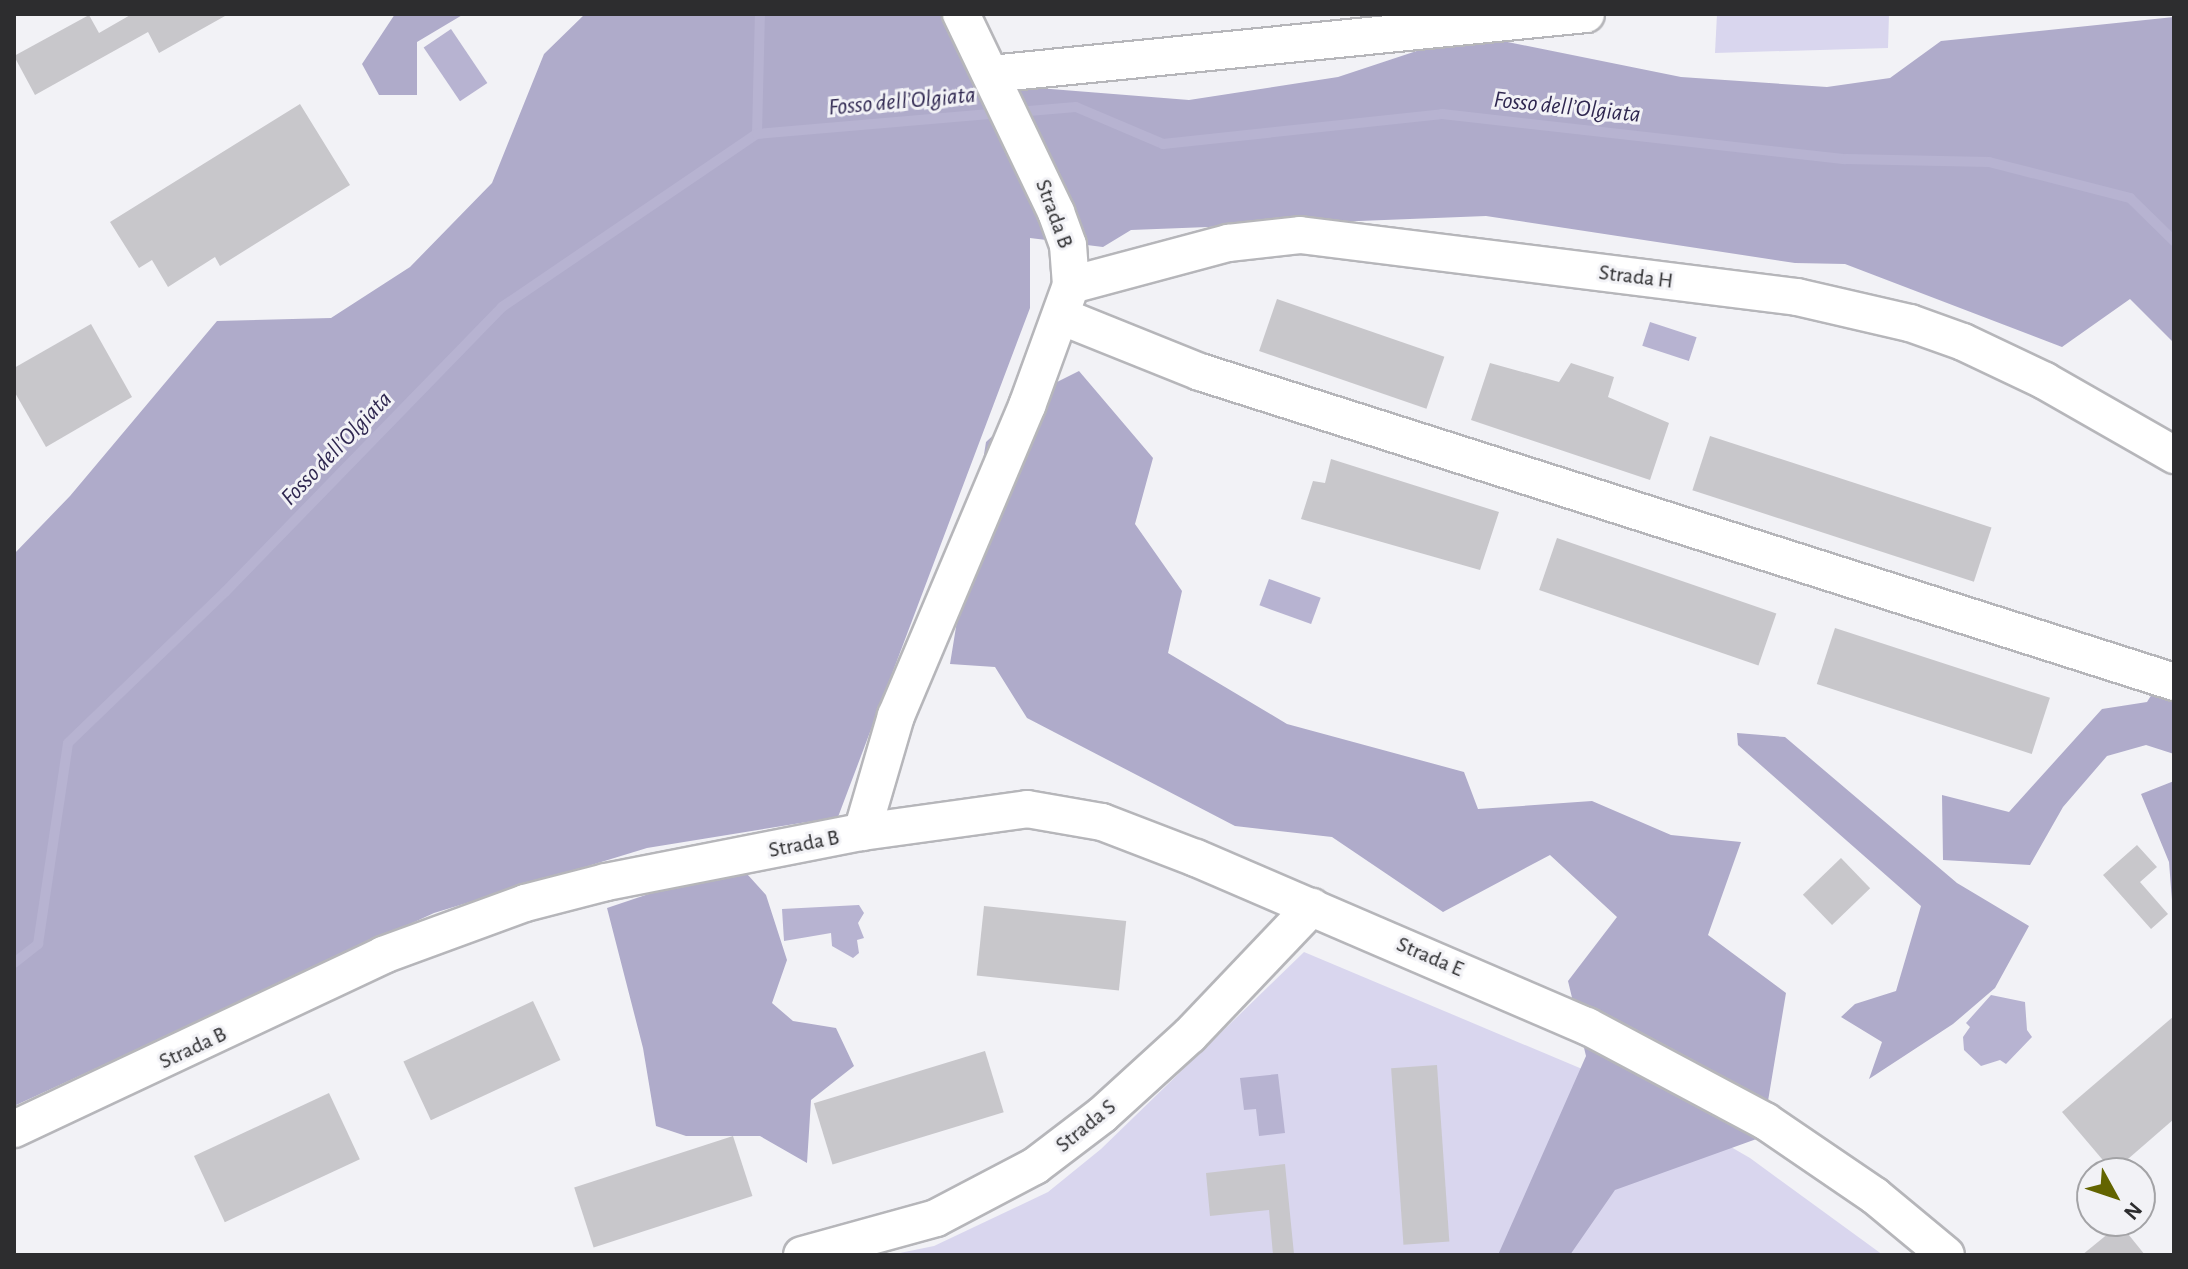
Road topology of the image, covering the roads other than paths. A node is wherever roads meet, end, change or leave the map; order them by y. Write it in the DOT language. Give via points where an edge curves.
graph roads {
  1 [pos="961,14"];
  2 [pos="1586,14"];
  3 [pos="1003,100"];
  4 [pos="1067,301"];
  5 [pos="2174,455"];
  6 [pos="2174,682"];
  7 [pos="862,832"];
  8 [pos="1312,907"];
  9 [pos="14,1129"];
  10 [pos="802,1255"];
  11 [pos="1946,1255"];
  1 -- 3 [label="street, Strada B"];
  2 -- 3 [label="street"];
  3 -- 4 [label="street, Strada B" via="1063,229"];
  4 -- 5 [label="street, Strada H" via="1228,243 1300,235 1797,297 1910,323 1963,342 2019,367"];
  4 -- 6 [label="street" via="1200,372"];
  4 -- 7 [label="street, Strada B" via="905,693"];
  7 -- 8 [label="street, Strada E" via="1001,809 1053,811 1102,822"];
  7 -- 9 [label="street, Strada B" via="606,882 453,928 383,955"];
  8 -- 10 [label="street, Strada S" via="1190,1035 1102,1115 1035,1166 936,1218"];
  8 -- 11 [label="street, Strada E" via="1587,1026 1753,1114 1862,1187"];
}
